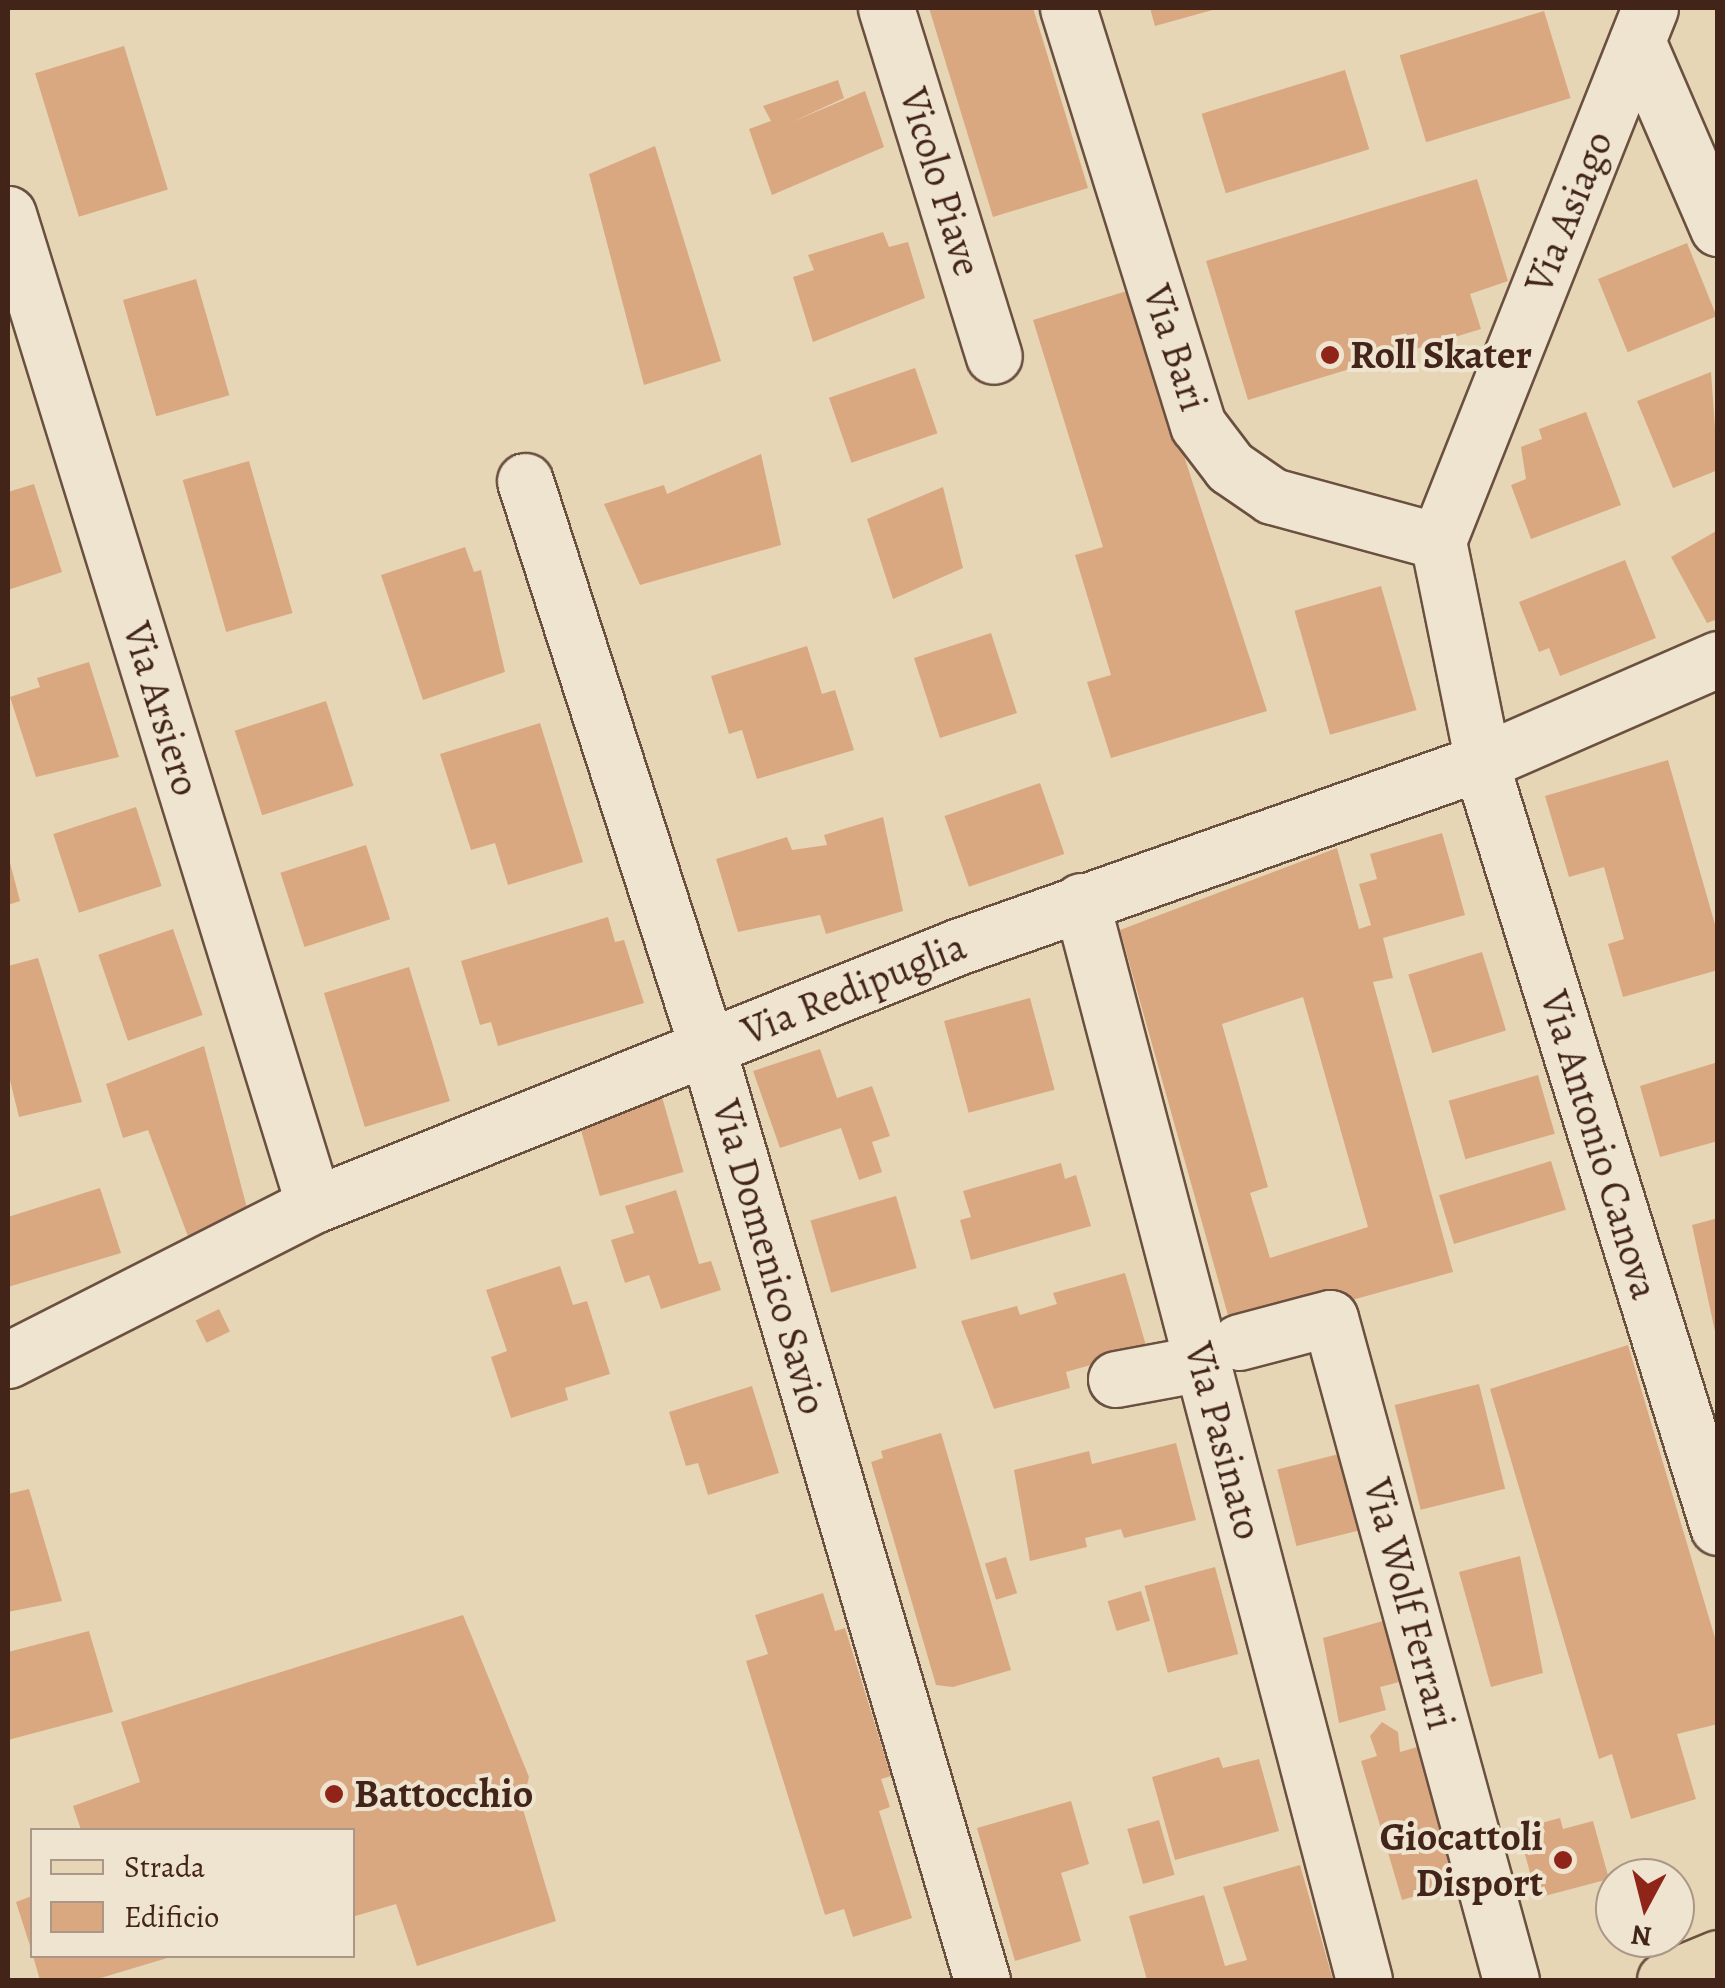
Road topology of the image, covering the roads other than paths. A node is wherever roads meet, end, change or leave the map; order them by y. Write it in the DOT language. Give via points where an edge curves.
graph roads {
  1 [pos="886,8"];
  2 [pos="1068,8"];
  3 [pos="1644,24"];
  4 [pos="8,214"];
  5 [pos="1718,228"];
  6 [pos="994,356"];
  7 [pos="525,481"];
  8 [pos="1438,541"];
  9 [pos="1718,659"];
  10 [pos="1482,762"];
  11 [pos="1081,901"];
  12 [pos="708,1047"];
  13 [pos="314,1206"];
  14 [pos="1221,1353"];
  15 [pos="8,1360"];
  16 [pos="1116,1379"];
  17 [pos="1718,1528"];
  18 [pos="1718,1958"];
  19 [pos="982,1980"];
  20 [pos="1364,1980"];
  21 [pos="1512,1980"];
  22 [pos="1665,1980"];
  1 -- 6 [label="street, Vicolo Piave"];
  2 -- 8 [label="street, Via Bari" via="1198,425 1230,467 1272,496"];
  3 -- 5 [label="street"];
  3 -- 8 [label="street, Via Asiago"];
  4 -- 13 [label="street, Via Arsiero"];
  7 -- 12 [label="street, Via Domenico Savio"];
  8 -- 10 [label="street"];
  9 -- 10 [label="street, Via Redipuglia"];
  10 -- 11 [label="street, Via Redipuglia"];
  10 -- 17 [label="street, Via Antonio Canova"];
  11 -- 12 [label="street, Via Redipuglia"];
  11 -- 14 [label="street, Via Pasinato"];
  12 -- 13 [label="street, Via Redipuglia"];
  12 -- 19 [label="street, Via Domenico Savio"];
  13 -- 15 [label="street, Via Redipuglia"];
  14 -- 16 [label="street"];
  14 -- 20 [label="street, Via Pasinato"];
  14 -- 21 [label="street, Via Wolf Ferrari" via="1330,1318"];
  18 -- 22 [label="main road"];
}
